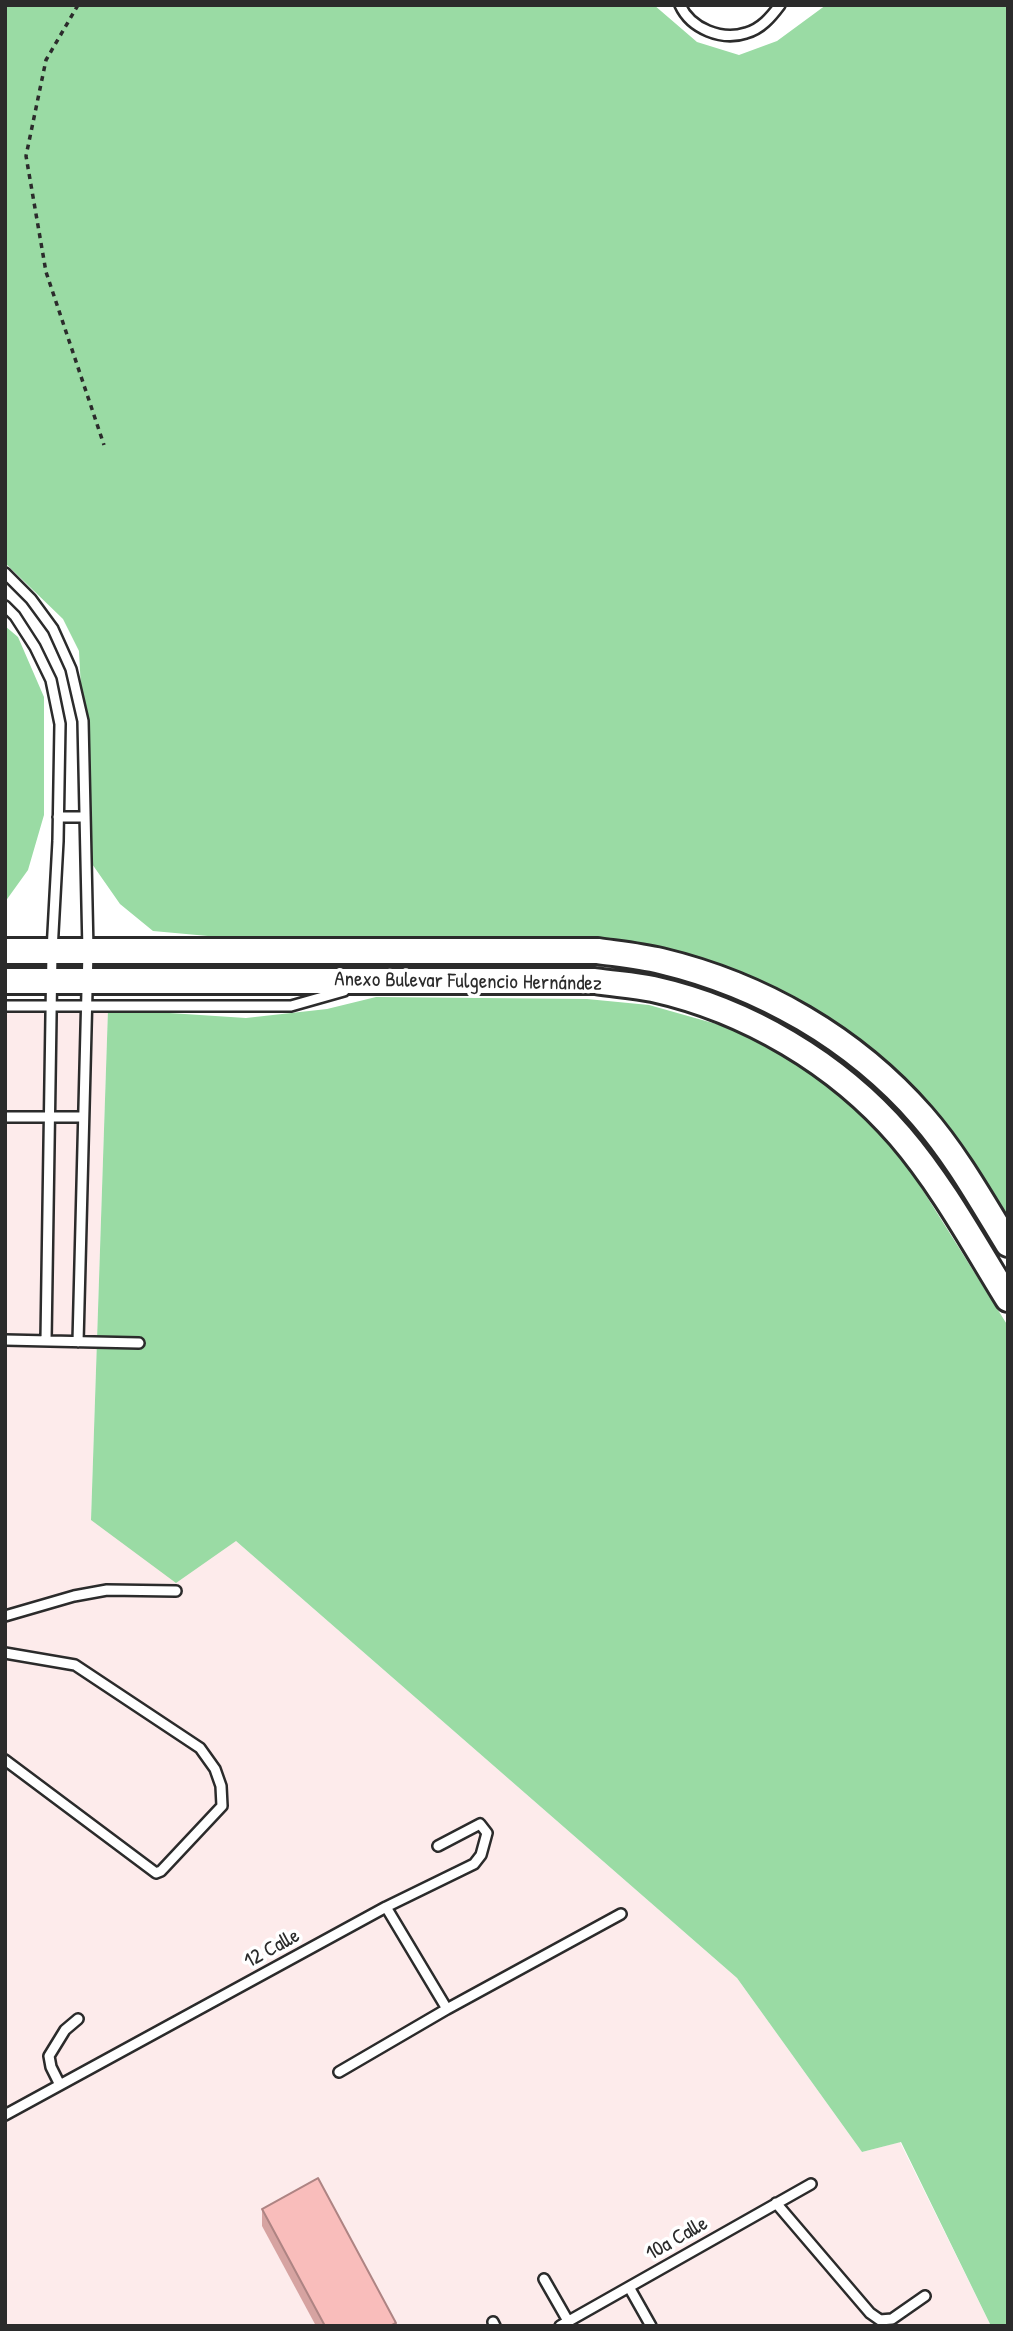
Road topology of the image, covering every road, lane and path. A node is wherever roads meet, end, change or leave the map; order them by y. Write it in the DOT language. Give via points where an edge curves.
graph roads {
  1 [pos="78,5"];
  2 [pos="680,5"];
  3 [pos="780,5"];
  4 [pos="104,445"];
  5 [pos="5,573"];
  6 [pos="5,606"];
  7 [pos="58,817"];
  8 [pos="84,817"];
  9 [pos="5,951"];
  10 [pos="52,951"];
  11 [pos="88,951"];
  12 [pos="383,979"];
  13 [pos="5,981"];
  14 [pos="52,981"];
  15 [pos="88,981"];
  16 [pos="5,1006"];
  17 [pos="52,1007"];
  18 [pos="86,1008"];
  19 [pos="5,1116"];
  20 [pos="51,1117"];
  21 [pos="82,1117"];
  22 [pos="1008,1244"];
  23 [pos="1008,1299"];
  24 [pos="5,1339"];
  25 [pos="46,1340"];
  26 [pos="78,1342"];
  27 [pos="139,1343"];
  28 [pos="176,1591"];
  29 [pos="5,1616"];
  30 [pos="5,1653"];
  31 [pos="5,1760"];
  32 [pos="438,1846"];
  33 [pos="386,1907"];
  34 [pos="621,1914"];
  35 [pos="447,2009"];
  36 [pos="78,2019"];
  37 [pos="339,2072"];
  38 [pos="60,2085"];
  39 [pos="5,2115"];
  40 [pos="811,2183"];
  41 [pos="776,2203"];
  42 [pos="544,2279"];
  43 [pos="629,2287"];
  44 [pos="925,2296"];
  45 [pos="564,2324"];
  46 [pos="651,2326"];
  1 -- 4 [label="path" via="46,60 26,156 46,272"];
  2 -- 3 [label="lane" via="699,27 722,36 747,33 768,21"];
  5 -- 8 [label="lane" via="53,629 71,669 83,721"];
  6 -- 7 [label="lane" via="35,647 51,680 60,724"];
  7 -- 8 [label="lane"];
  7 -- 10 [label="lane"];
  8 -- 11 [label="lane"];
  9 -- 10 [label="main road, Anexo Bulevar Fulgencio Hernández"];
  10 -- 11 [label="main road, Anexo Bulevar Fulgencio Hernández"];
  10 -- 14 [label="lane"];
  11 -- 15 [label="lane"];
  11 -- 22 [label="main road, Anexo Bulevar Fulgencio Hernández" via="598,951 659,960 719,977 808,1021 878,1072 922,1116 960,1166"];
  12 -- 15 [label="main road, Anexo Bulevar Fulgencio Hernández"];
  12 -- 18 [label="lane" via="290,1006"];
  12 -- 23 [label="main road, Anexo Bulevar Fulgencio Hernández" via="595,981 653,989 709,1005 762,1029 813,1058 900,1135"];
  13 -- 14 [label="main road, Anexo Bulevar Fulgencio Hernández"];
  14 -- 15 [label="main road, Anexo Bulevar Fulgencio Hernández"];
  14 -- 17 [label="lane"];
  15 -- 18 [label="lane"];
  16 -- 17 [label="lane"];
  17 -- 18 [label="lane"];
  17 -- 20 [label="lane"];
  18 -- 21 [label="lane"];
  19 -- 20 [label="lane"];
  20 -- 21 [label="lane"];
  20 -- 25 [label="lane"];
  21 -- 26 [label="lane"];
  24 -- 25 [label="lane"];
  25 -- 26 [label="lane"];
  26 -- 27 [label="lane"];
  28 -- 29 [label="lane" via="107,1590"];
  30 -- 31 [label="lane" via="75,1665 200,1748 215,1769 222,1802 212,1818 156,1873"];
  32 -- 33 [label="lane, 12 Calle" via="480,1824 487,1833 474,1864"];
  33 -- 35 [label="lane"];
  33 -- 38 [label="lane, 12 Calle"];
  34 -- 35 [label="lane"];
  35 -- 37 [label="lane"];
  36 -- 38 [label="lane" via="49,2056"];
  38 -- 39 [label="lane, 12 Calle"];
  40 -- 41 [label="lane, 10a Calle"];
  41 -- 43 [label="lane, 10a Calle"];
  41 -- 44 [label="lane" via="880,2320 891,2319"];
  42 -- 45 [label="lane"];
  43 -- 45 [label="lane, 10a Calle"];
  43 -- 46 [label="lane"];
}
